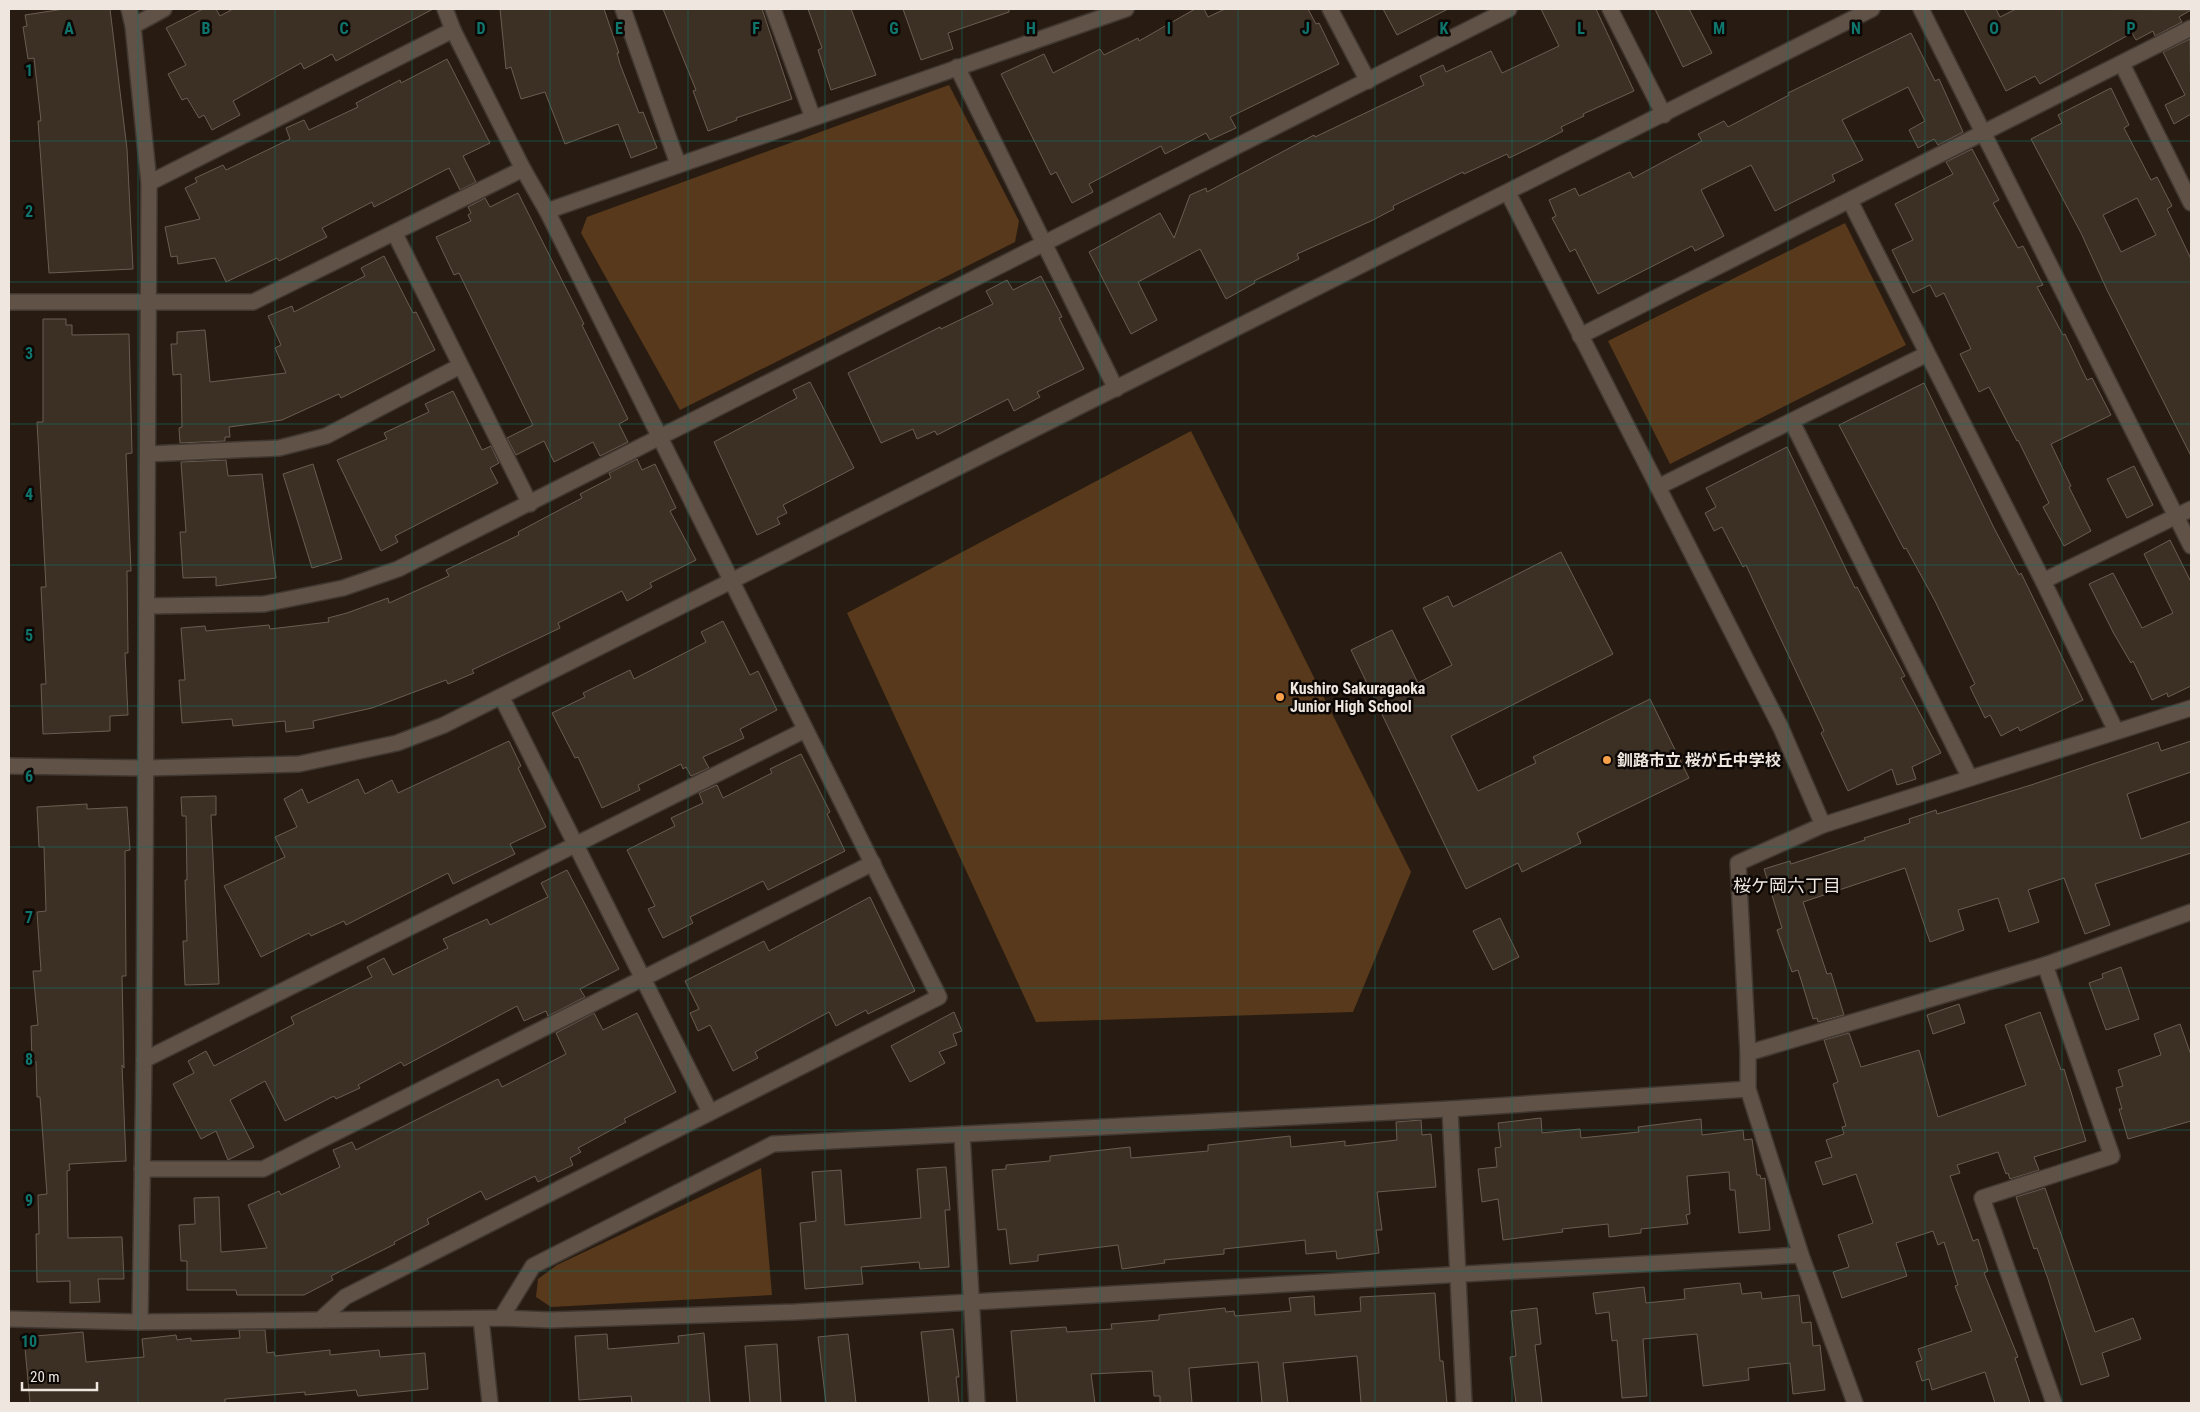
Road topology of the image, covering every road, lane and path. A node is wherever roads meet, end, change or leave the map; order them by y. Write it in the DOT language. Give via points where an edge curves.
graph roads {
  1 [pos="129,9"];
  2 [pos="164,9"];
  3 [pos="445,9"];
  4 [pos="623,9"];
  5 [pos="773,9"];
  6 [pos="1126,9"];
  7 [pos="1330,9"];
  8 [pos="1509,9"];
  9 [pos="1610,9"];
  10 [pos="1872,9"];
  11 [pos="1921,9"];
  12 [pos="134,26"];
  13 [pos="2191,28"];
  14 [pos="453,30"];
  15 [pos="2122,64"];
  16 [pos="958,67"];
  17 [pos="1368,81"];
  18 [pos="1664,115"];
  19 [pos="813,118"];
  20 [pos="1985,133"];
  21 [pos="678,164"];
  22 [pos="522,169"];
  23 [pos="149,183"];
  24 [pos="1508,193"];
  25 [pos="1850,201"];
  26 [pos="2191,203"];
  27 [pos="547,211"];
  28 [pos="395,234"];
  29 [pos="1044,245"];
  30 [pos="150,300"];
  31 [pos="9,302"];
  32 [pos="1580,336"];
  33 [pos="1927,354"];
  34 [pos="460,366"];
  35 [pos="1116,389"];
  36 [pos="1792,422"];
  37 [pos="659,438"];
  38 [pos="148,454"];
  39 [pos="1658,487"];
  40 [pos="530,504"];
  41 [pos="2191,509"];
  42 [pos="2176,516"];
  43 [pos="2191,546"];
  44 [pos="2043,581"];
  45 [pos="732,582"];
  46 [pos="148,606"];
  47 [pos="502,698"];
  48 [pos="2191,708"];
  49 [pos="805,730"];
  50 [pos="2116,731"];
  51 [pos="9,766"];
  52 [pos="146,768"];
  53 [pos="1970,778"];
  54 [pos="1823,826"];
  55 [pos="577,844"];
  56 [pos="874,863"];
  57 [pos="2191,912"];
  58 [pos="2045,965"];
  59 [pos="642,980"];
  60 [pos="1748,1053"];
  61 [pos="144,1060"];
  62 [pos="1748,1089"];
  63 [pos="1450,1109"];
  64 [pos="710,1112"];
  65 [pos="962,1134"];
  66 [pos="142,1169"];
  67 [pos="1801,1255"];
  68 [pos="1458,1274"];
  69 [pos="971,1301"];
  70 [pos="501,1318"];
  71 [pos="9,1319"];
  72 [pos="481,1319"];
  73 [pos="320,1320"];
  74 [pos="140,1322"];
  75 [pos="490,1403"];
  76 [pos="977,1403"];
  77 [pos="1464,1403"];
  78 [pos="1855,1403"];
  79 [pos="2054,1403"];
  1 -- 12 [label="street"];
  2 -- 12 [label="street"];
  3 -- 14 [label="street"];
  4 -- 21 [label="street"];
  5 -- 19 [label="street"];
  6 -- 16 [label="street"];
  7 -- 17 [label="street"];
  8 -- 17 [label="street"];
  9 -- 18 [label="street"];
  10 -- 18 [label="street"];
  11 -- 20 [label="street"];
  12 -- 23 [label="street"];
  13 -- 15 [label="street"];
  14 -- 22 [label="street"];
  14 -- 23 [label="street"];
  15 -- 20 [label="street"];
  15 -- 26 [label="street"];
  16 -- 19 [label="street"];
  16 -- 29 [label="street"];
  17 -- 29 [label="street"];
  18 -- 24 [label="street"];
  19 -- 21 [label="street"];
  20 -- 25 [label="street"];
  20 -- 42 [label="street"];
  21 -- 27 [label="street"];
  22 -- 27 [label="street"];
  22 -- 28 [label="street"];
  23 -- 30 [label="street"];
  24 -- 32 [label="street"];
  24 -- 35 [label="street"];
  25 -- 32 [label="street"];
  25 -- 33 [label="street"];
  27 -- 37 [label="street"];
  28 -- 30 [label="street" via="253,302"];
  28 -- 34 [label="street"];
  29 -- 35 [label="street"];
  29 -- 37 [label="street"];
  30 -- 31 [label="street"];
  30 -- 38 [label="street"];
  32 -- 39 [label="street"];
  33 -- 36 [label="street"];
  33 -- 44 [label="street"];
  34 -- 38 [label="street" via="326,436 279,448"];
  34 -- 40 [label="street"];
  35 -- 45 [label="street"];
  36 -- 39 [label="street"];
  36 -- 53 [label="street"];
  37 -- 40 [label="street"];
  37 -- 45 [label="street"];
  38 -- 46 [label="street"];
  39 -- 54 [label="street" via="1780,728"];
  40 -- 46 [label="street" via="398,569 343,588 264,604"];
  41 -- 42 [label="street"];
  42 -- 43 [label="street"];
  42 -- 44 [label="street"];
  44 -- 50 [label="street"];
  45 -- 47 [label="street"];
  45 -- 49 [label="street"];
  46 -- 52 [label="street"];
  47 -- 52 [label="street" via="444,726 396,743 298,764"];
  47 -- 55 [label="street"];
  48 -- 50 [label="street"];
  49 -- 55 [label="street"];
  49 -- 56 [label="street"];
  50 -- 53 [label="street"];
  51 -- 52 [label="street"];
  52 -- 61 [label="street"];
  53 -- 54 [label="street"];
  54 -- 60 [label="street" via="1738,863"];
  55 -- 59 [label="street"];
  55 -- 61 [label="street"];
  56 -- 59 [label="street"];
  56 -- 64 [label="street" via="939,997"];
  57 -- 58 [label="street"];
  58 -- 60 [label="street"];
  58 -- 79 [label="street" via="2112,1156 1982,1198"];
  59 -- 64 [label="street"];
  59 -- 66 [label="street" via="263,1170"];
  60 -- 62 [label="street"];
  61 -- 66 [label="street"];
  62 -- 63 [label="street"];
  62 -- 67 [label="street"];
  63 -- 65 [label="street"];
  63 -- 68 [label="street"];
  64 -- 73 [label="street" via="345,1297"];
  65 -- 69 [label="street"];
  65 -- 70 [label="street" via="773,1144 533,1266"];
  66 -- 74 [label="street"];
  67 -- 68 [label="street"];
  67 -- 78 [label="street"];
  68 -- 69 [label="street"];
  68 -- 77 [label="street"];
  69 -- 70 [label="street" via="786,1312 550,1320"];
  69 -- 76 [label="street"];
  70 -- 72 [label="street"];
  71 -- 74 [label="street"];
  72 -- 73 [label="street"];
  72 -- 75 [label="street"];
  73 -- 74 [label="street"];
}
